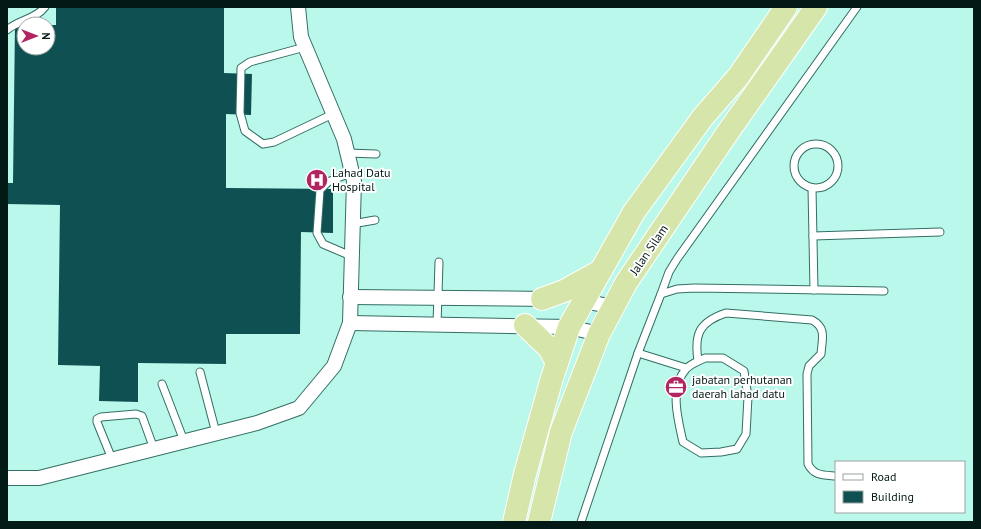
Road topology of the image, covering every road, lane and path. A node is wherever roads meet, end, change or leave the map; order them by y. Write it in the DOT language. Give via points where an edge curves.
graph roads {
  1 [pos="45,7"];
  2 [pos="298,7"];
  3 [pos="786,7"];
  4 [pos="816,7"];
  5 [pos="856,7"];
  6 [pos="7,30"];
  7 [pos="305,47"];
  8 [pos="333,114"];
  9 [pos="347,153"];
  10 [pos="376,154"];
  11 [pos="352,172"];
  12 [pos="812,188"];
  13 [pos="375,220"];
  14 [pos="352,224"];
  15 [pos="940,232"];
  16 [pos="813,236"];
  17 [pos="351,256"];
  18 [pos="439,262"];
  19 [pos="600,272"];
  20 [pos="814,290"];
  21 [pos="884,291"];
  22 [pos="661,294"];
  23 [pos="350,297"];
  24 [pos="438,299"];
  25 [pos="542,299"];
  26 [pos="585,300"];
  27 [pos="614,306"];
  28 [pos="350,323"];
  29 [pos="437,325"];
  30 [pos="525,326"];
  31 [pos="569,327"];
  32 [pos="599,334"];
  33 [pos="638,353"];
  34 [pos="698,361"];
  35 [pos="557,362"];
  36 [pos="686,368"];
  37 [pos="200,372"];
  38 [pos="162,384"];
  39 [pos="216,433"];
  40 [pos="184,441"];
  41 [pos="154,449"];
  42 [pos="112,459"];
  43 [pos="835,476"];
  44 [pos="7,478"];
  45 [pos="514,522"];
  46 [pos="538,522"];
  47 [pos="582,522"];
  1 -- 6 [label="lane" via="32,16 14,23"];
  2 -- 7 [label="street" via="301,37"];
  3 -- 19 [label="highway" via="738,77 703,117 634,212"];
  4 -- 27 [label="highway, Jalan Silam" via="706,164 626,283"];
  5 -- 22 [label="lane" via="677,259"];
  7 -- 8 [label="street"];
  7 -- 8 [label="lane" via="250,62 241,68 240,113 245,131 263,144 274,142"];
  8 -- 9 [label="street"];
  9 -- 10 [label="lane"];
  9 -- 11 [label="street"];
  11 -- 14 [label="street"];
  11 -- 17 [label="lane" via="328,182 320,190 318,233 323,244"];
  12 -- 12 [label="lane" via="799,181 794,167 799,151 813,143 821,144 834,152 839,167 833,181 827,186"];
  12 -- 16 [label="lane"];
  13 -- 14 [label="lane"];
  14 -- 17 [label="street"];
  15 -- 16 [label="lane"];
  16 -- 20 [label="lane"];
  17 -- 23 [label="street"];
  18 -- 24 [label="lane"];
  19 -- 25 [label="highway" via="564,291"];
  19 -- 26 [label="highway"];
  20 -- 21 [label="lane"];
  20 -- 22 [label="lane" via="694,288 677,289"];
  22 -- 33 [label="lane"];
  23 -- 24 [label="street"];
  23 -- 28 [label="street"];
  24 -- 25 [label="street"];
  24 -- 29 [label="lane"];
  25 -- 26 [label="street"];
  26 -- 27 [label="street"];
  26 -- 31 [label="highway"];
  27 -- 32 [label="highway, Jalan Silam"];
  28 -- 29 [label="street"];
  28 -- 39 [label="street" via="334,366 299,408 257,423"];
  29 -- 30 [label="street"];
  30 -- 31 [label="street"];
  30 -- 35 [label="highway" via="549,348"];
  31 -- 32 [label="street"];
  31 -- 35 [label="highway"];
  32 -- 46 [label="highway, Jalan Silam" via="561,432"];
  33 -- 36 [label="lane"];
  33 -- 47 [label="lane"];
  34 -- 36 [label="lane"];
  34 -- 36 [label="lane" via="705,358 723,358 744,371 748,397 746,434 737,449 701,453 683,442 677,418 677,387"];
  34 -- 43 [label="lane" via="697,336 713,318 726,313 812,320 820,324 821,354 809,366 807,374 808,464 817,474"];
  35 -- 45 [label="highway"];
  37 -- 39 [label="lane"];
  38 -- 40 [label="lane"];
  39 -- 40 [label="street"];
  40 -- 41 [label="street"];
  41 -- 42 [label="street"];
  41 -- 42 [label="lane" via="142,416 101,416 97,422"];
  42 -- 44 [label="street" via="39,478"];
}
